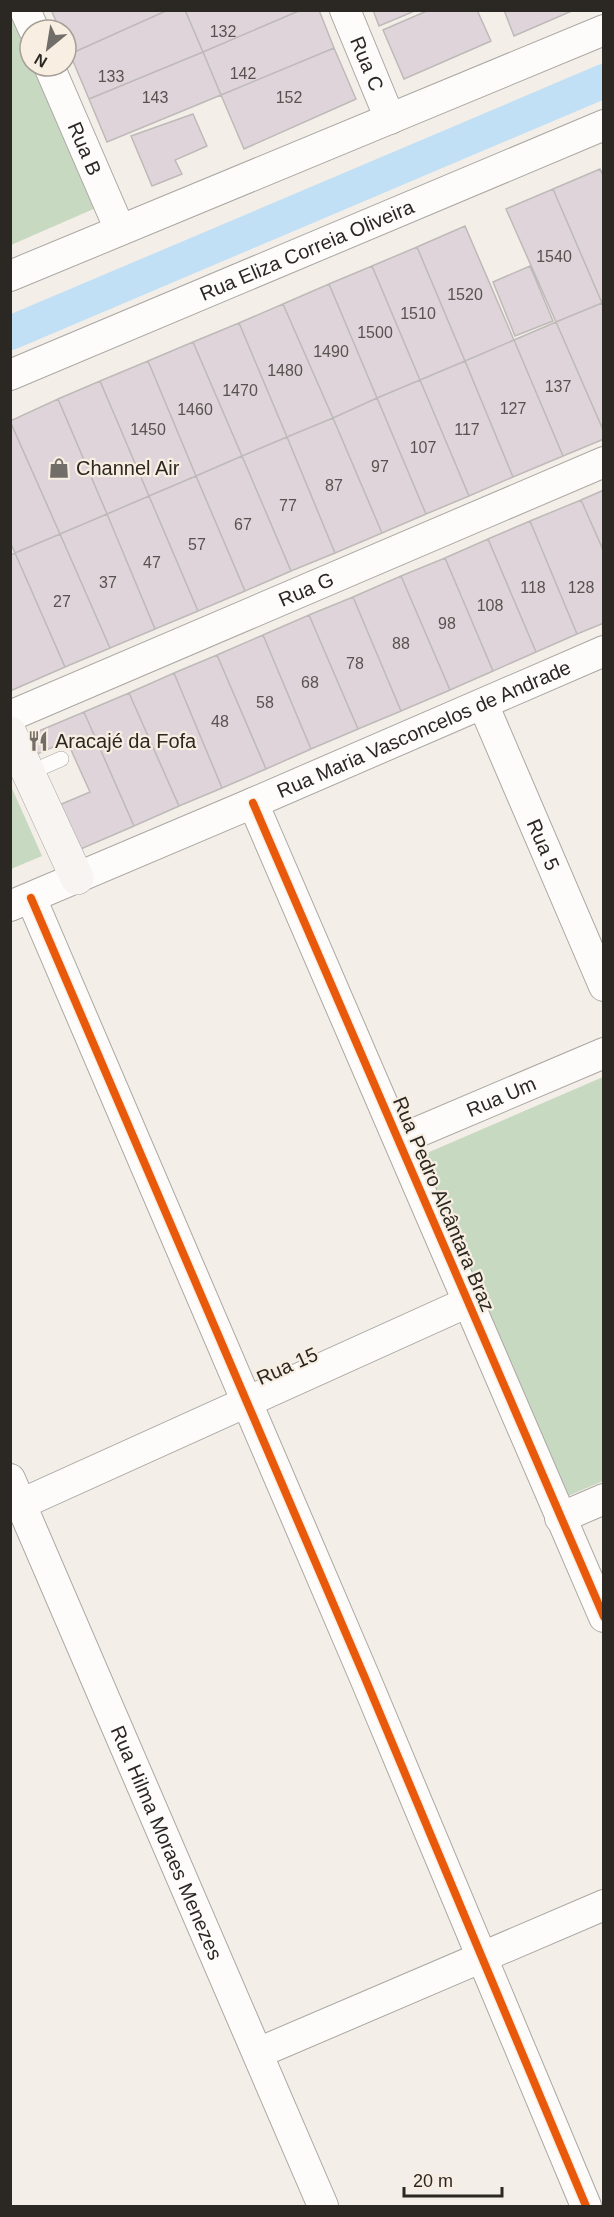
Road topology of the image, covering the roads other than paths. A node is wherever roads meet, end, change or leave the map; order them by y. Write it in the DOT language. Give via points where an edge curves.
graph roads {
  1 [pos="345,10"];
  2 [pos="603,30"];
  3 [pos="54,78"];
  4 [pos="390,118"];
  5 [pos="603,125"];
  6 [pos="120,230"];
  7 [pos="10,276"];
  8 [pos="10,375"];
  9 [pos="603,462"];
  10 [pos="603,651"];
  11 [pos="483,704"];
  12 [pos="10,716"];
  13 [pos="10,733"];
  14 [pos="61,759"];
  15 [pos="29,773"];
  16 [pos="253,803"];
  17 [pos="77,878"];
  18 [pos="21,902"];
  19 [pos="603,986"];
  20 [pos="603,1053"];
  21 [pos="399,1140"];
  22 [pos="468,1302"];
  23 [pos="247,1402"];
  24 [pos="16,1491"];
  25 [pos="603,1499"];
  26 [pos="561,1518"];
  27 [pos="603,1617"];
  28 [pos="603,1905"];
  29 [pos="482,1957"];
  30 [pos="258,2053"];
  31 [pos="323,2206"];
  32 [pos="586,2206"];
  1 -- 4 [label="street, Rua C"];
  2 -- 4 [label="street"];
  3 -- 6 [label="street, Rua B"];
  4 -- 6 [label="street"];
  5 -- 8 [label="street, Rua Eliza Correia Oliveira"];
  6 -- 7 [label="street"];
  9 -- 12 [label="street, Rua G"];
  10 -- 11 [label="street, Rua Maria Vasconcelos de Andrade"];
  11 -- 16 [label="street, Rua Maria Vasconcelos de Andrade"];
  11 -- 19 [label="street, Rua 5"];
  13 -- 15 [label="street"];
  14 -- 15 [label="lane"];
  15 -- 17 [label="street"];
  16 -- 17 [label="street, Rua Maria Vasconcelos de Andrade"];
  16 -- 21 [label="street, Rua Pedro Alcântara Braz"];
  17 -- 18 [label="street, Rua Maria Vasconcelos de Andrade"];
  18 -- 23 [label="street"];
  20 -- 21 [label="street, Rua Um"];
  21 -- 22 [label="street, Rua Pedro Alcântara Braz"];
  22 -- 23 [label="street, Rua 15"];
  22 -- 26 [label="street, Rua Pedro Alcântara Braz"];
  23 -- 24 [label="street, Rua 15"];
  23 -- 29 [label="street"];
  24 -- 30 [label="street, Rua Hilma Moraes Menezes"];
  25 -- 26 [label="street"];
  26 -- 27 [label="street, Rua Pedro Alcântara Braz"];
  28 -- 29 [label="street"];
  29 -- 30 [label="street"];
  29 -- 32 [label="street"];
  30 -- 31 [label="street, Rua Hilma Moraes Menezes"];
}
